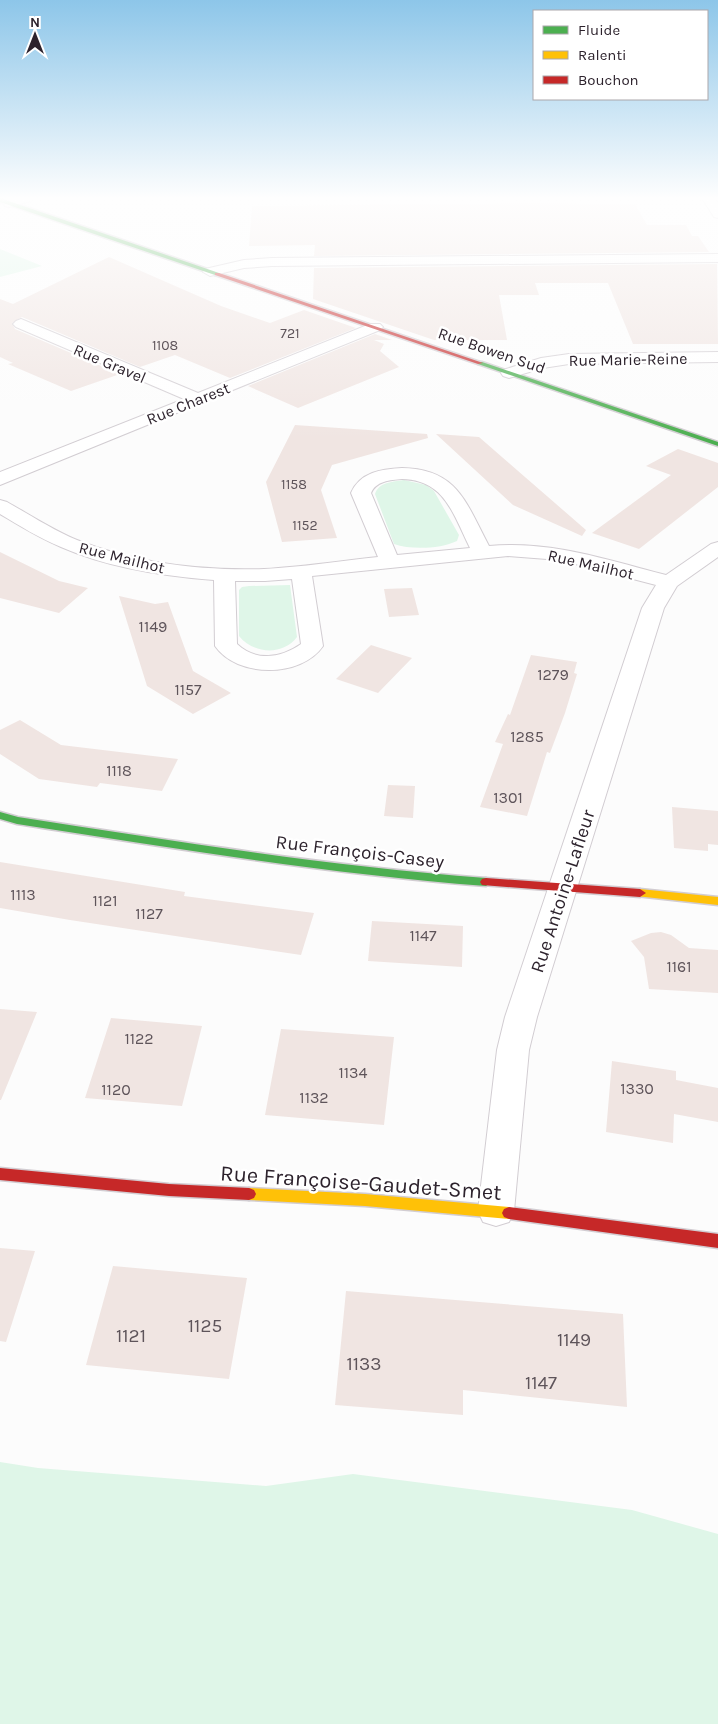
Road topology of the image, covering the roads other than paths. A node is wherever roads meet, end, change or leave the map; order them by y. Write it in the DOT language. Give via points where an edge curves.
graph roads {
  1 [pos="229,278"];
  2 [pos="21,324"];
  3 [pos="375,327"];
  4 [pos="718,357"];
  5 [pos="509,373"];
  6 [pos="199,400"];
  7 [pos="718,444"];
  8 [pos="0,479"];
  9 [pos="0,506"];
  10 [pos="718,548"];
  11 [pos="482,552"];
  12 [pos="390,562"];
  13 [pos="301,572"];
  14 [pos="224,575"];
  15 [pos="669,582"];
  16 [pos="0,815"];
  17 [pos="564,887"];
  18 [pos="718,900"];
  19 [pos="0,1174"];
  20 [pos="496,1211"];
  21 [pos="718,1241"];
  1 -- 3 [label="street, Rue Bowen Sud"];
  2 -- 6 [label="street, Rue Gravel"];
  3 -- 5 [label="street, Rue Bowen Sud"];
  3 -- 6 [label="street, Rue Charest"];
  4 -- 5 [label="street, Rue Marie-Reine" via="569,359"];
  5 -- 7 [label="street, Rue Bowen Sud"];
  6 -- 8 [label="street, Rue Charest"];
  9 -- 14 [label="street, Rue Mailhot" via="71,544 108,556 190,572"];
  10 -- 15 [label="street"];
  11 -- 12 [label="street, Rue Mailhot"];
  11 -- 12 [label="street" via="442,484 414,474 390,474 372,480 361,493"];
  11 -- 15 [label="street, Rue Mailhot" via="508,550 560,554"];
  12 -- 13 [label="street, Rue Mailhot"];
  13 -- 14 [label="street, Rue Mailhot"];
  13 -- 14 [label="street" via="312,646 292,659 271,663 240,658 226,646"];
  15 -- 17 [label="street, Rue Antoine-Lafleur" via="653,608"];
  16 -- 17 [label="street, Rue François-Casey" via="306,864 420,878"];
  17 -- 18 [label="street, Rue François-Casey"];
  17 -- 20 [label="street, Rue Antoine-Lafleur" via="521,1017 514,1050"];
  19 -- 20 [label="street, Rue Françoise-Gaudet-Smet" via="169,1190 365,1200"];
  20 -- 21 [label="street, Rue Françoise-Gaudet-Smet"];
}
